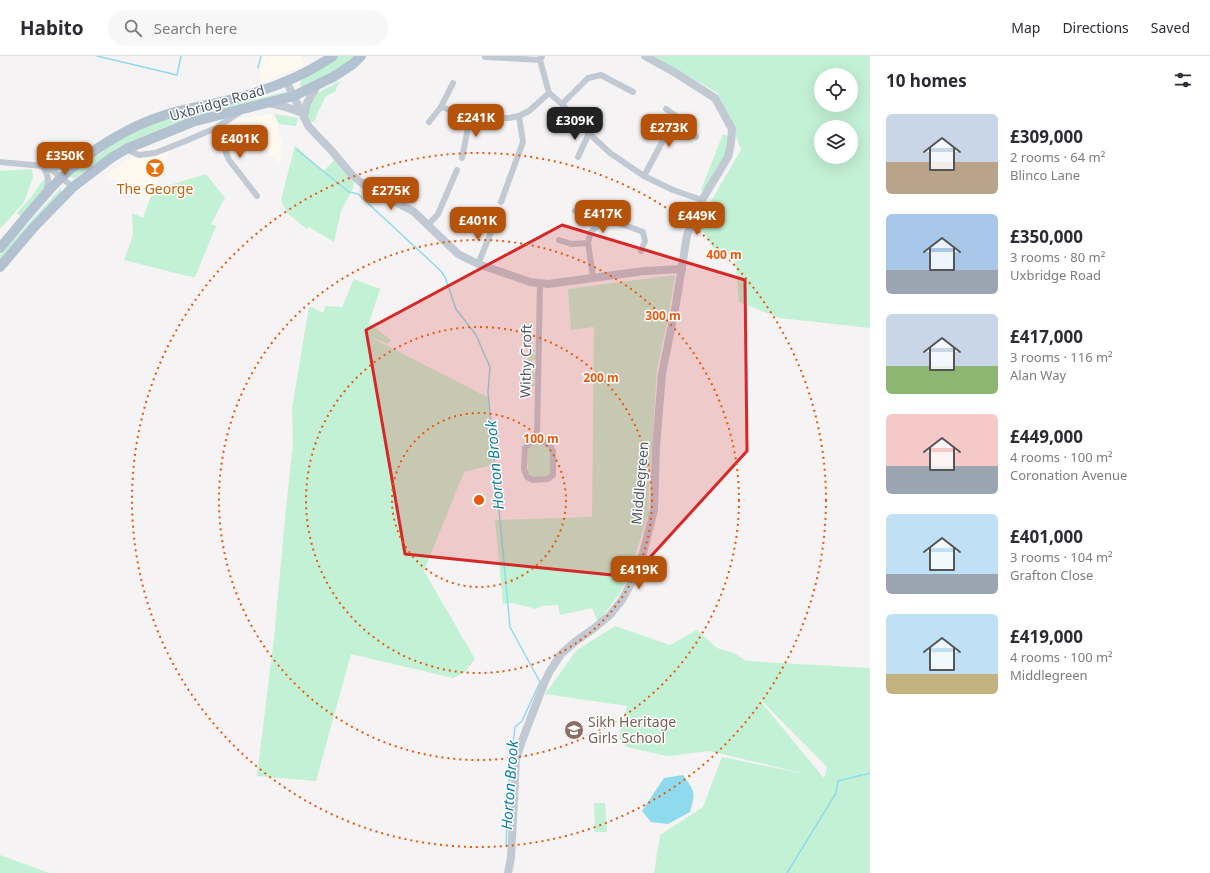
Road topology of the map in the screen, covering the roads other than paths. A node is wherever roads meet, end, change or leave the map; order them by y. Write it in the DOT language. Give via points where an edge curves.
graph roads {
  1 [pos="333,56"];
  2 [pos="361,56"];
  3 [pos="645,56"];
  4 [pos="485,57"];
  5 [pos="512,57"];
  6 [pos="541,58"];
  7 [pos="286,81"];
  8 [pos="453,83"];
  9 [pos="317,86"];
  10 [pos="633,92"];
  11 [pos="549,93"];
  12 [pos="294,96"];
  13 [pos="269,103"];
  14 [pos="562,104"];
  15 [pos="441,107"];
  16 [pos="666,109"];
  17 [pos="242,110"];
  18 [pos="303,115"];
  19 [pos="469,116"];
  20 [pos="519,116"];
  21 [pos="680,119"];
  22 [pos="429,122"];
  23 [pos="216,128"];
  24 [pos="589,133"];
  25 [pos="696,137"];
  26 [pos="126,149"];
  27 [pos="578,157"];
  28 [pos="462,158"];
  29 [pos="82,160"];
  30 [pos="0,162"];
  31 [pos="43,166"];
  32 [pos="457,170"];
  33 [pos="644,176"];
  34 [pos="62,178"];
  35 [pos="73,187"];
  36 [pos="257,196"];
  37 [pos="44,197"];
  38 [pos="702,200"];
  39 [pos="501,202"];
  40 [pos="576,211"];
  41 [pos="600,224"];
  42 [pos="428,225"];
  43 [pos="494,225"];
  44 [pos="559,240"];
  45 [pos="588,244"];
  46 [pos="0,248"];
  47 [pos="641,251"];
  48 [pos="478,264"];
  49 [pos="0,267"];
  50 [pos="682,269"];
  51 [pos="593,277"];
  52 [pos="540,284"];
  53 [pos="537,438"];
  54 [pos="508,873"];
  1 -- 7 [label="main road, Uxbridge Road"];
  2 -- 9 [label="main road, Uxbridge Road" via="353,64"];
  3 -- 38 [label="street, Middlegreen" via="715,98 732,128 728,157"];
  4 -- 5 [label="street"];
  5 -- 6 [label="street"];
  6 -- 11 [label="street"];
  7 -- 12 [label="street"];
  7 -- 29 [label="main road, Uxbridge Road" via="233,99 164,115 107,142"];
  8 -- 15 [label="street"];
  9 -- 12 [label="main road, Uxbridge Road"];
  9 -- 18 [label="street"];
  10 -- 14 [label="street" via="601,75 588,78"];
  11 -- 14 [label="street"];
  11 -- 20 [label="street"];
  12 -- 13 [label="main road, Uxbridge Road"];
  12 -- 18 [label="street"];
  13 -- 17 [label="main road, Uxbridge Road"];
  13 -- 18 [label="street"];
  14 -- 24 [label="street"];
  15 -- 19 [label="street"];
  15 -- 22 [label="street"];
  16 -- 21 [label="street"];
  17 -- 23 [label="street"];
  17 -- 26 [label="main road, Uxbridge Road" via="192,122"];
  18 -- 42 [label="street" via="309,127 352,175 369,189 413,211"];
  19 -- 20 [label="street"];
  19 -- 28 [label="street"];
  20 -- 39 [label="street" via="523,142"];
  21 -- 25 [label="street"];
  21 -- 33 [label="street" via="674,120"];
  23 -- 26 [label="street" via="155,153 139,155"];
  23 -- 36 [label="street" via="229,160"];
  24 -- 27 [label="street"];
  24 -- 33 [label="street" via="610,153"];
  26 -- 35 [label="main road, Uxbridge Road"];
  29 -- 31 [label="street" via="65,167"];
  29 -- 34 [label="main road, Uxbridge Road"];
  30 -- 31 [label="street"];
  31 -- 34 [label="street"];
  31 -- 37 [label="street" via="48,180"];
  32 -- 42 [label="street" via="438,214"];
  33 -- 38 [label="street"];
  34 -- 35 [label="street"];
  34 -- 37 [label="main road, Uxbridge Road"];
  35 -- 49 [label="main road, Uxbridge Road"];
  37 -- 46 [label="main road, Uxbridge Road"];
  38 -- 50 [label="street, Middlegreen" via="687,235"];
  40 -- 41 [label="street" via="598,220"];
  41 -- 45 [label="street" via="591,232"];
  41 -- 47 [label="street" via="614,221 643,232 645,241"];
  42 -- 48 [label="street" via="458,254"];
  43 -- 48 [label="street"];
  44 -- 45 [label="street" via="571,244"];
  45 -- 51 [label="street"];
  48 -- 52 [label="street"];
  50 -- 51 [label="street"];
  50 -- 54 [label="street, Middlegreen" via="662,374 654,510 644,553 622,600 610,615 561,654 545,681 516,759"];
  51 -- 52 [label="street"];
  52 -- 53 [label="street, Withy Croft"];
  53 -- 53 [label="street" via="525,448 524,469 527,477 533,480 548,479 553,475 553,451 550,445"];
}
